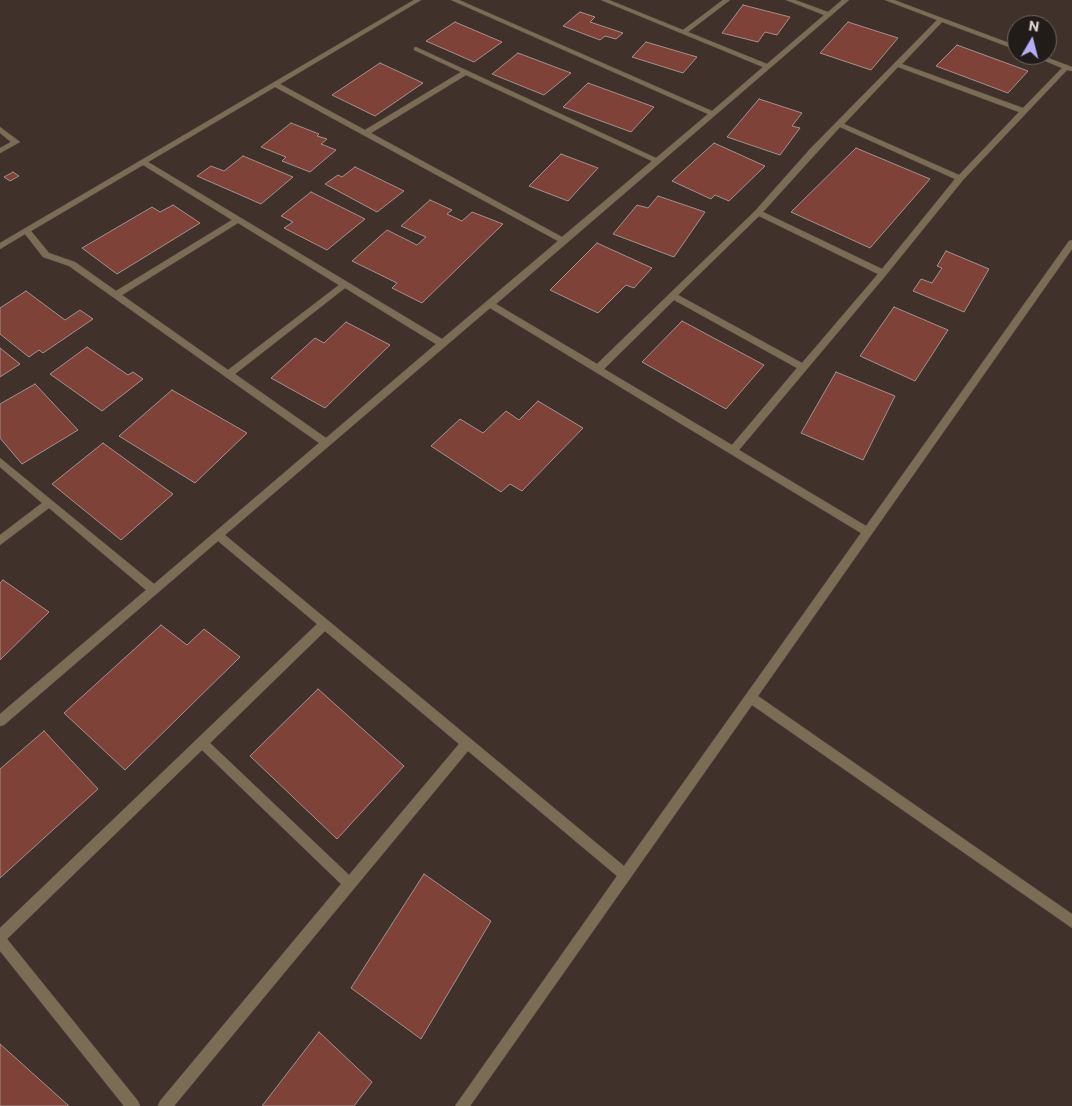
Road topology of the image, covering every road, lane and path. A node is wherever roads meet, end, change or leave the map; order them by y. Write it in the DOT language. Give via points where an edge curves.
graph roads {
  1 [pos="418,0"];
  2 [pos="454,0"];
  3 [pos="604,0"];
  4 [pos="727,0"];
  5 [pos="789,0"];
  6 [pos="846,0"];
  7 [pos="888,0"];
  8 [pos="828,15"];
  9 [pos="941,20"];
  10 [pos="683,32"];
  11 [pos="1007,44"];
  12 [pos="416,49"];
  13 [pos="898,64"];
  14 [pos="1057,64"];
  15 [pos="768,67"];
  16 [pos="1069,68"];
  17 [pos="466,72"];
  18 [pos="275,84"];
  19 [pos="1023,111"];
  20 [pos="713,114"];
  21 [pos="839,124"];
  22 [pos="0,129"];
  23 [pos="366,133"];
  24 [pos="0,151"];
  25 [pos="657,161"];
  26 [pos="143,162"];
  27 [pos="960,178"];
  28 [pos="758,213"];
  29 [pos="239,219"];
  30 [pos="26,230"];
  31 [pos="564,241"];
  32 [pos="1072,243"];
  33 [pos="0,246"];
  34 [pos="883,273"];
  35 [pos="345,284"];
  36 [pos="116,295"];
  37 [pos="673,296"];
  38 [pos="490,304"];
  39 [pos="443,344"];
  40 [pos="802,367"];
  41 [pos="598,369"];
  42 [pos="229,374"];
  43 [pos="326,443"];
  44 [pos="733,450"];
  45 [pos="0,462"];
  46 [pos="50,503"];
  47 [pos="868,532"];
  48 [pos="218,536"];
  49 [pos="0,541"];
  50 [pos="154,590"];
  51 [pos="324,625"];
  52 [pos="751,698"];
  53 [pos="0,721"];
  54 [pos="202,743"];
  55 [pos="467,743"];
  56 [pos="625,876"];
  57 [pos="350,884"];
  58 [pos="1072,922"];
  59 [pos="0,937"];
  60 [pos="0,941"];
  61 [pos="133,1106"];
  62 [pos="165,1106"];
  63 [pos="462,1106"];
  1 -- 18 [label="street"];
  2 -- 20 [label="street"];
  3 -- 10 [label="street"];
  4 -- 10 [label="street"];
  5 -- 8 [label="street"];
  6 -- 8 [label="street"];
  7 -- 9 [label="street"];
  8 -- 15 [label="street"];
  9 -- 11 [label="street"];
  9 -- 13 [label="street"];
  10 -- 15 [label="street"];
  12 -- 17 [label="street"];
  13 -- 19 [label="street"];
  13 -- 21 [label="street"];
  14 -- 16 [label="street"];
  15 -- 20 [label="street"];
  16 -- 19 [label="street"];
  17 -- 23 [label="street"];
  17 -- 25 [label="street"];
  18 -- 23 [label="street"];
  18 -- 26 [label="street"];
  19 -- 27 [label="street"];
  20 -- 25 [label="street"];
  21 -- 27 [label="street"];
  21 -- 28 [label="street"];
  22 -- 24 [label="street" via="16,142"];
  23 -- 31 [label="street"];
  25 -- 31 [label="street"];
  26 -- 29 [label="street"];
  26 -- 30 [label="street"];
  27 -- 34 [label="street"];
  28 -- 34 [label="street"];
  28 -- 37 [label="street"];
  29 -- 35 [label="street"];
  29 -- 36 [label="street"];
  30 -- 33 [label="street"];
  30 -- 36 [label="street" via="46,255 72,264"];
  31 -- 38 [label="street"];
  32 -- 47 [label="street"];
  34 -- 40 [label="street"];
  35 -- 39 [label="street"];
  35 -- 42 [label="street"];
  36 -- 42 [label="street"];
  37 -- 40 [label="street"];
  37 -- 41 [label="street"];
  38 -- 39 [label="street"];
  38 -- 41 [label="street"];
  39 -- 43 [label="street"];
  40 -- 44 [label="street"];
  41 -- 44 [label="street"];
  42 -- 43 [label="street"];
  43 -- 48 [label="street"];
  44 -- 47 [label="street"];
  45 -- 46 [label="street"];
  46 -- 49 [label="street"];
  46 -- 50 [label="street"];
  47 -- 52 [label="street"];
  48 -- 50 [label="street"];
  48 -- 51 [label="street"];
  50 -- 53 [label="street"];
  51 -- 54 [label="street"];
  51 -- 55 [label="street"];
  52 -- 56 [label="street"];
  52 -- 58 [label="street"];
  54 -- 57 [label="street"];
  54 -- 59 [label="street"];
  55 -- 56 [label="street"];
  55 -- 57 [label="street"];
  56 -- 63 [label="street"];
  57 -- 62 [label="street"];
  60 -- 61 [label="street"];
}
